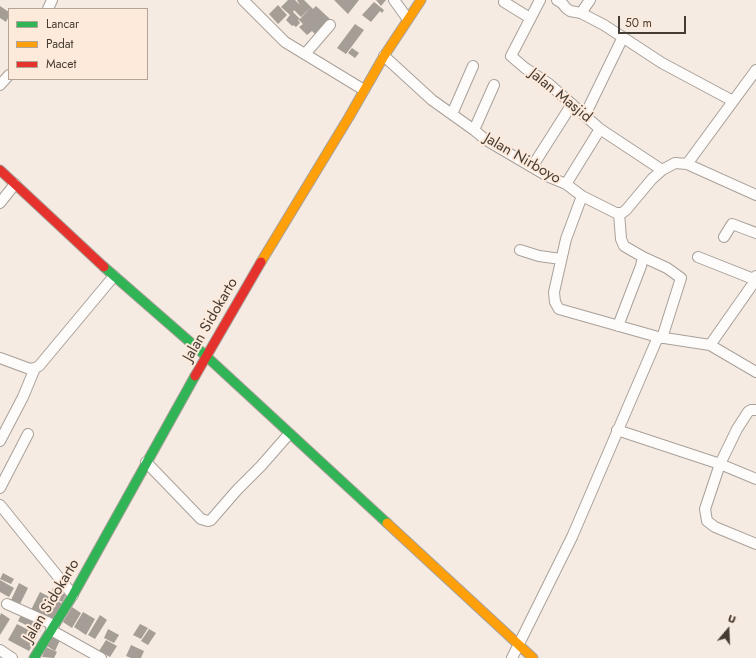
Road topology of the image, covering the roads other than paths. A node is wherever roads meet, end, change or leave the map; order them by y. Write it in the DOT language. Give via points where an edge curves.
graph roads {
  1 [pos="243,0"];
  2 [pos="394,0"];
  3 [pos="421,0"];
  4 [pos="540,0"];
  5 [pos="557,0"];
  6 [pos="590,0"];
  7 [pos="504,2"];
  8 [pos="581,13"];
  9 [pos="407,18"];
  10 [pos="530,18"];
  11 [pos="330,25"];
  12 [pos="623,37"];
  13 [pos="305,54"];
  14 [pos="384,56"];
  15 [pos="473,66"];
  16 [pos="756,70"];
  17 [pos="8,76"];
  18 [pos="0,84"];
  19 [pos="494,85"];
  20 [pos="364,90"];
  21 [pos="733,101"];
  22 [pos="572,104"];
  23 [pos="452,114"];
  24 [pos="584,115"];
  25 [pos="600,129"];
  26 [pos="474,130"];
  27 [pos="687,164"];
  28 [pos="532,167"];
  29 [pos="0,170"];
  30 [pos="662,170"];
  31 [pos="15,184"];
  32 [pos="566,184"];
  33 [pos="756,195"];
  34 [pos="582,196"];
  35 [pos="0,203"];
  36 [pos="620,213"];
  37 [pos="756,233"];
  38 [pos="724,236"];
  39 [pos="520,250"];
  40 [pos="643,257"];
  41 [pos="698,257"];
  42 [pos="561,259"];
  43 [pos="114,276"];
  44 [pos="756,279"];
  45 [pos="618,326"];
  46 [pos="660,338"];
  47 [pos="710,345"];
  48 [pos="206,356"];
  49 [pos="0,358"];
  50 [pos="35,368"];
  51 [pos="755,368"];
  52 [pos="756,410"];
  53 [pos="617,430"];
  54 [pos="28,434"];
  55 [pos="289,434"];
  56 [pos="0,441"];
  57 [pos="146,462"];
  58 [pos="720,464"];
  59 [pos="756,479"];
  60 [pos="0,488"];
  61 [pos="0,505"];
  62 [pos="756,544"];
  63 [pos="73,595"];
  64 [pos="7,604"];
  65 [pos="53,628"];
  66 [pos="518,645"];
  67 [pos="0,650"];
  68 [pos="12,658"];
  69 [pos="34,658"];
  70 [pos="101,658"];
  71 [pos="512,658"];
  72 [pos="533,658"];
  1 -- 13 [label="street" via="285,42"];
  2 -- 9 [label="street"];
  3 -- 9 [label="street, Jalan Sidokarto"];
  4 -- 10 [label="street, Jalan Masjid"];
  5 -- 8 [label="street" via="570,11"];
  6 -- 8 [label="street"];
  7 -- 10 [label="street"];
  8 -- 12 [label="street"];
  9 -- 14 [label="street, Jalan Sidokarto"];
  10 -- 22 [label="street, Jalan Masjid" via="511,56"];
  11 -- 13 [label="street"];
  12 -- 21 [label="street" via="662,63"];
  12 -- 24 [label="street"];
  13 -- 20 [label="street"];
  14 -- 20 [label="street, Jalan Sidokarto"];
  14 -- 23 [label="street, Jalan Nirboyo" via="432,100"];
  15 -- 23 [label="street"];
  16 -- 21 [label="street"];
  17 -- 18 [label="street"];
  19 -- 26 [label="street"];
  20 -- 48 [label="street, Jalan Sidokarto"];
  21 -- 27 [label="street"];
  22 -- 24 [label="street, Jalan Masjid"];
  22 -- 28 [label="street"];
  23 -- 26 [label="street, Jalan Nirboyo"];
  24 -- 25 [label="street, Jalan Masjid"];
  25 -- 30 [label="street, Jalan Masjid"];
  25 -- 32 [label="street"];
  26 -- 28 [label="street, Jalan Nirboyo"];
  27 -- 30 [label="street" via="675,163"];
  27 -- 33 [label="street"];
  28 -- 32 [label="street, Jalan Nirboyo"];
  29 -- 31 [label="street"];
  30 -- 36 [label="street" via="626,210"];
  31 -- 35 [label="street"];
  31 -- 43 [label="street"];
  32 -- 34 [label="street, Jalan Nirboyo"];
  34 -- 36 [label="street, Jalan Nirboyo"];
  34 -- 42 [label="street"];
  36 -- 40 [label="street" via="624,246"];
  37 -- 38 [label="street" via="732,224"];
  39 -- 42 [label="street"];
  40 -- 45 [label="street"];
  40 -- 46 [label="street" via="667,268 677,276"];
  41 -- 44 [label="street"];
  42 -- 45 [label="street" via="554,292 559,309"];
  43 -- 48 [label="street"];
  43 -- 50 [label="street"];
  44 -- 47 [label="street"];
  45 -- 46 [label="street"];
  46 -- 47 [label="street"];
  46 -- 53 [label="street"];
  47 -- 51 [label="street"];
  48 -- 55 [label="street"];
  48 -- 57 [label="street, Jalan Sidokarto"];
  49 -- 50 [label="street" via="30,369"];
  50 -- 56 [label="street"];
  52 -- 58 [label="street" via="748,412 739,424"];
  53 -- 58 [label="street"];
  53 -- 66 [label="street" via="572,537"];
  54 -- 60 [label="street"];
  55 -- 57 [label="street" via="208,522 201,519"];
  55 -- 66 [label="street"];
  57 -- 63 [label="street, Jalan Sidokarto"];
  58 -- 59 [label="street"];
  58 -- 62 [label="street" via="705,509 707,521 715,527"];
  61 -- 63 [label="street"];
  63 -- 65 [label="street, Jalan Sidokarto"];
  64 -- 65 [label="street"];
  65 -- 69 [label="street, Jalan Sidokarto"];
  65 -- 70 [label="street"];
  66 -- 71 [label="street"];
  66 -- 72 [label="street"];
  67 -- 68 [label="street"];
}
